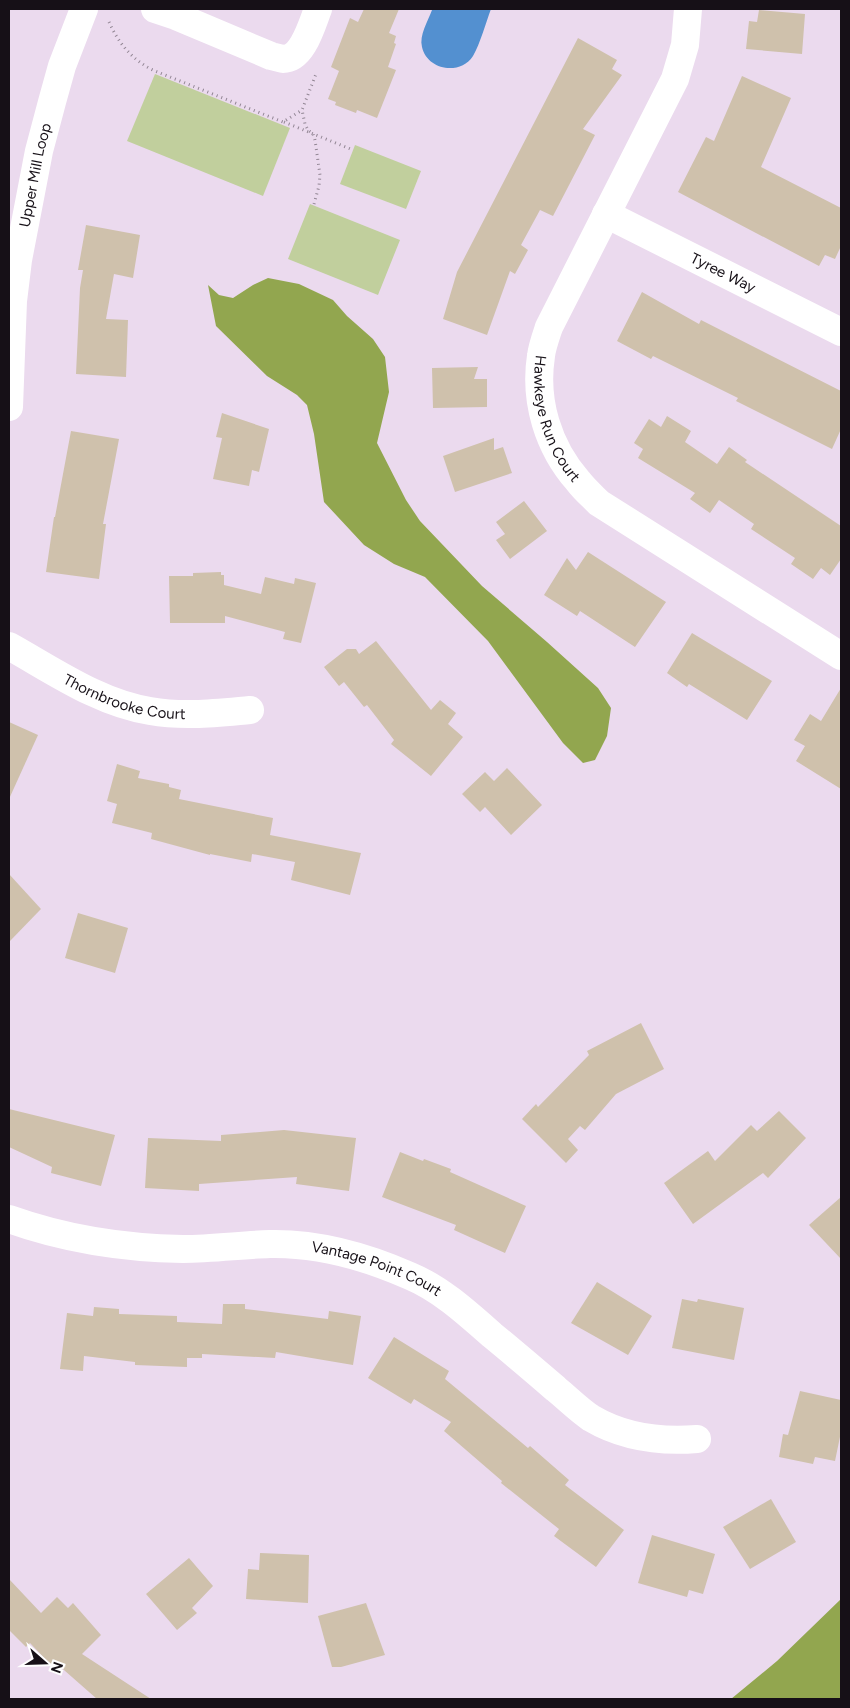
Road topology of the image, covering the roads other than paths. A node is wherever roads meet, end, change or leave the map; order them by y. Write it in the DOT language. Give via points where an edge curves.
graph roads {
  1 [pos="318,9"];
  2 [pos="688,9"];
  3 [pos="170,11"];
  4 [pos="95,13"];
  5 [pos="606,214"];
  6 [pos="14,259"];
  7 [pos="841,332"];
  8 [pos="9,407"];
  9 [pos="9,646"];
  10 [pos="841,656"];
  11 [pos="250,710"];
  12 [pos="9,1219"];
  13 [pos="697,1439"];
  1 -- 3 [label="street" via="304,44 295,55 284,59"];
  2 -- 5 [label="street, Hawkeye Run Court" via="685,45 675,79"];
  4 -- 6 [label="street, Upper Mill Loop" via="62,66"];
  5 -- 7 [label="street, Tyree Way"];
  5 -- 10 [label="street, Hawkeye Run Court" via="549,327 541,356 539,393 556,451 578,481 600,503"];
  6 -- 8 [label="street, Upper Mill Loop"];
  9 -- 11 [label="street, Thornbrooke Court" via="116,702 150,711 203,715"];
  12 -- 13 [label="street, Vantage Point Court" via="91,1241 129,1246 185,1249 272,1244 318,1248 363,1258 411,1276 439,1292 472,1316 590,1417 645,1438"];
}
